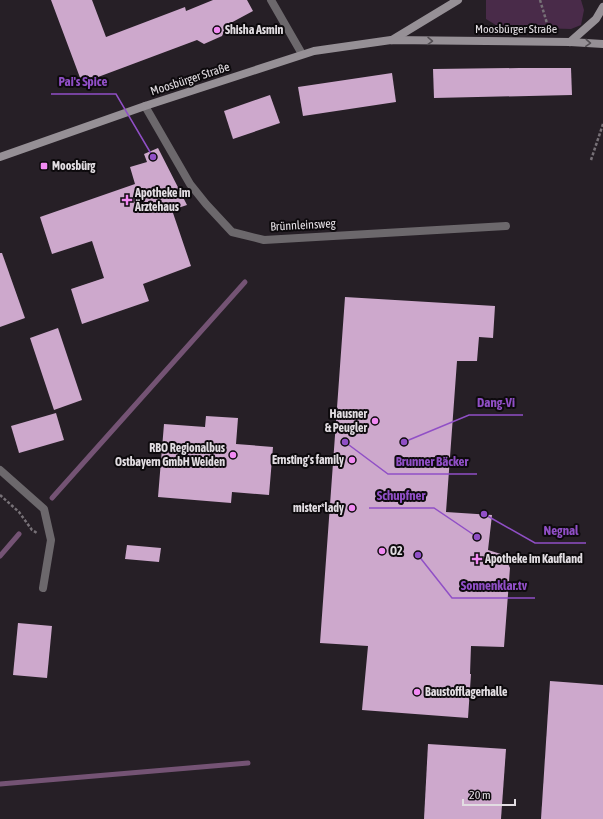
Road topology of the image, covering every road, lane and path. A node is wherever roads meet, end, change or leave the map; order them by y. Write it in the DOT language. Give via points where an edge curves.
graph roads {
  1 [pos="272,0"];
  2 [pos="458,0"];
  3 [pos="540,0"];
  4 [pos="603,7"];
  5 [pos="391,40"];
  6 [pos="551,42"];
  7 [pos="570,42"];
  8 [pos="603,44"];
  9 [pos="302,54"];
  10 [pos="145,106"];
  11 [pos="603,124"];
  12 [pos="0,157"];
  13 [pos="591,160"];
  14 [pos="506,226"];
  15 [pos="0,470"];
  16 [pos="0,495"];
  17 [pos="51,540"];
  18 [pos="43,588"];
  1 -- 9 [label="street"];
  2 -- 5 [label="street, Moosbürger Straße"];
  3 -- 6 [label="path"];
  4 -- 7 [label="street, Moosbürger Straße" via="596,19"];
  5 -- 6 [label="street, Moosbürger Straße, one-way"];
  5 -- 9 [label="street, Moosbürger Straße"];
  6 -- 7 [label="street, Moosbürger Straße"];
  7 -- 8 [label="street, Moosbürger Straße, one-way"];
  9 -- 10 [label="street, Moosbürger Straße"];
  10 -- 12 [label="street, Moosbürger Straße"];
  10 -- 14 [label="street, Brünnleinsweg" via="190,184 232,232 264,240"];
  11 -- 13 [label="path"];
  15 -- 17 [label="street" via="44,509"];
  16 -- 17 [label="path" via="19,512 32,530"];
  17 -- 18 [label="street"];
}
